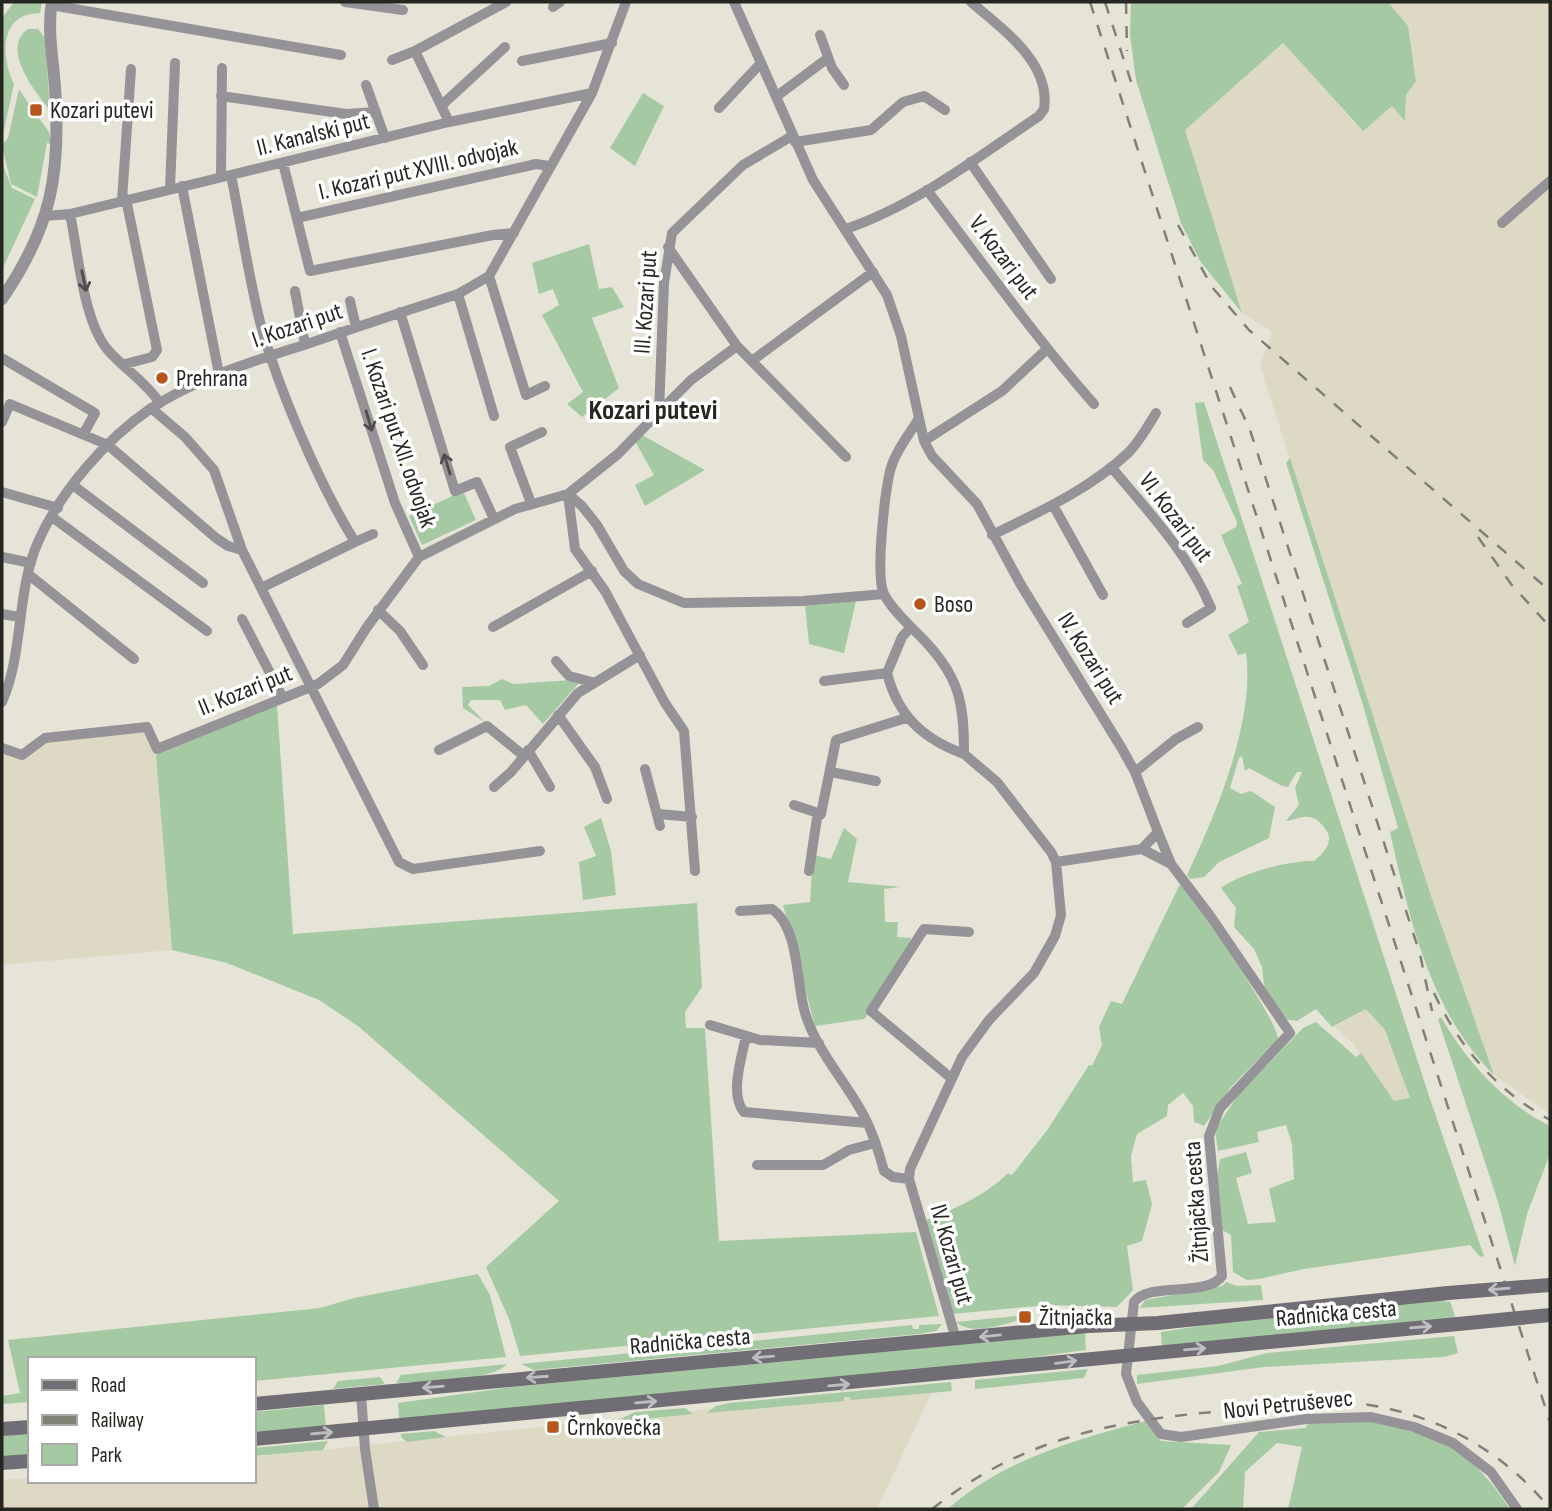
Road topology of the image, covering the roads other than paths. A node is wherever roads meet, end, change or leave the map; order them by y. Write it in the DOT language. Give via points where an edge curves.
graph roads {
  1 [pos="345,2"];
  2 [pos="506,2"];
  3 [pos="626,2"];
  4 [pos="734,2"];
  5 [pos="971,2"];
  6 [pos="51,4"];
  7 [pos="403,10"];
  8 [pos="820,35"];
  9 [pos="612,43"];
  10 [pos="505,47"];
  11 [pos="415,51"];
  12 [pos="341,55"];
  13 [pos="828,58"];
  14 [pos="392,60"];
  15 [pos="522,61"];
  16 [pos="175,63"];
  17 [pos="761,63"];
  18 [pos="222,68"];
  19 [pos="131,69"];
  20 [pos="366,85"];
  21 [pos="844,85"];
  22 [pos="592,93"];
  23 [pos="221,96"];
  24 [pos="776,96"];
  25 [pos="442,105"];
  26 [pos="719,108"];
  27 [pos="945,110"];
  28 [pos="376,112"];
  29 [pos="449,122"];
  30 [pos="385,138"];
  31 [pos="793,139"];
  32 [pos="970,162"];
  33 [pos="283,163"];
  34 [pos="549,166"];
  35 [pos="226,176"];
  36 [pos="1550,181"];
  37 [pos="182,186"];
  38 [pos="170,189"];
  39 [pos="927,190"];
  40 [pos="124,199"];
  41 [pos="70,214"];
  42 [pos="45,216"];
  43 [pos="297,218"];
  44 [pos="1502,223"];
  45 [pos="846,229"];
  46 [pos="514,233"];
  47 [pos="668,247"];
  48 [pos="873,272"];
  49 [pos="489,276"];
  50 [pos="1051,279"];
  51 [pos="295,290"];
  52 [pos="458,294"];
  53 [pos="2,299"];
  54 [pos="350,301"];
  55 [pos="400,312"];
  56 [pos="356,327"];
  57 [pos="340,332"];
  58 [pos="305,344"];
  59 [pos="737,346"];
  60 [pos="1046,350"];
  61 [pos="270,355"];
  62 [pos="2,358"];
  63 [pos="752,360"];
  64 [pos="125,364"];
  65 [pos="219,374"];
  66 [pos="545,386"];
  67 [pos="1094,404"];
  68 [pos="156,406"];
  69 [pos="659,412"];
  70 [pos="1156,412"];
  71 [pos="494,415"];
  72 [pos="918,420"];
  73 [pos="2,422"];
  74 [pos="542,432"];
  75 [pos="84,433"];
  76 [pos="924,442"];
  77 [pos="108,445"];
  78 [pos="846,457"];
  79 [pos="1111,467"];
  80 [pos="74,486"];
  81 [pos="2,492"];
  82 [pos="568,494"];
  83 [pos="531,503"];
  84 [pos="1053,505"];
  85 [pos="55,512"];
  86 [pos="494,519"];
  87 [pos="373,534"];
  88 [pos="992,535"];
  89 [pos="355,542"];
  90 [pos="242,550"];
  91 [pos="2,557"];
  92 [pos="419,557"];
  93 [pos="31,563"];
  94 [pos="592,571"];
  95 [pos="28,574"];
  96 [pos="203,583"];
  97 [pos="261,588"];
  98 [pos="884,594"];
  99 [pos="1103,594"];
  100 [pos="378,610"];
  101 [pos="2,614"];
  102 [pos="19,617"];
  103 [pos="242,619"];
  104 [pos="1187,623"];
  105 [pos="493,627"];
  106 [pos="910,628"];
  107 [pos="207,631"];
  108 [pos="640,655"];
  109 [pos="134,659"];
  110 [pos="556,661"];
  111 [pos="423,665"];
  112 [pos="887,673"];
  113 [pos="6,677"];
  114 [pos="824,681"];
  115 [pos="592,682"];
  116 [pos="309,686"];
  117 [pos="282,696"];
  118 [pos="2,702"];
  119 [pos="558,715"];
  120 [pos="906,718"];
  121 [pos="1198,727"];
  122 [pos="2,748"];
  123 [pos="439,750"];
  124 [pos="526,753"];
  125 [pos="964,754"];
  126 [pos="645,769"];
  127 [pos="831,772"];
  128 [pos="1135,772"];
  129 [pos="876,781"];
  130 [pos="494,787"];
  131 [pos="550,787"];
  132 [pos="607,799"];
  133 [pos="794,805"];
  134 [pos="659,814"];
  135 [pos="821,814"];
  136 [pos="692,817"];
  137 [pos="660,826"];
  138 [pos="1158,832"];
  139 [pos="1142,849"];
  140 [pos="540,850"];
  141 [pos="1056,862"];
  142 [pos="1171,864"];
  143 [pos="695,871"];
  144 [pos="809,871"];
  145 [pos="740,911"];
  146 [pos="969,932"];
  147 [pos="710,1025"];
  148 [pos="747,1036"];
  149 [pos="819,1043"];
  150 [pos="951,1078"];
  151 [pos="867,1123"];
  152 [pos="875,1143"];
  153 [pos="757,1165"];
  154 [pos="909,1179"];
  155 [pos="1550,1284"];
  156 [pos="1550,1315"];
  157 [pos="1131,1324"];
  158 [pos="956,1339"];
  159 [pos="1127,1356"];
  160 [pos="361,1394"];
  161 [pos="256,1404"];
  162 [pos="28,1427"];
  163 [pos="2,1429"];
  164 [pos="364,1429"];
  165 [pos="256,1439"];
  166 [pos="28,1461"];
  167 [pos="2,1464"];
  168 [pos="374,1509"];
  169 [pos="1517,1509"];
  1 -- 7 [label="street"];
  2 -- 11 [label="street"];
  3 -- 9 [label="street, I. Kozari put"];
  4 -- 17 [label="street"];
  5 -- 32 [label="street" via="1036,67 1045,103 1039,116"];
  6 -- 12 [label="street"];
  6 -- 42 [label="street" via="59,146"];
  8 -- 13 [label="street"];
  9 -- 15 [label="street"];
  9 -- 22 [label="street, I. Kozari put"];
  10 -- 25 [label="street"];
  11 -- 14 [label="street"];
  11 -- 25 [label="street"];
  13 -- 21 [label="street"];
  13 -- 24 [label="street"];
  16 -- 38 [label="street"];
  17 -- 24 [label="street"];
  17 -- 26 [label="street"];
  18 -- 23 [label="street"];
  19 -- 40 [label="street"];
  20 -- 28 [label="street"];
  22 -- 29 [label="street, II. Kanalski put"];
  22 -- 34 [label="street, I. Kozari put"];
  23 -- 28 [label="street" via="346,114"];
  23 -- 35 [label="street"];
  24 -- 31 [label="street"];
  25 -- 29 [label="street"];
  27 -- 31 [label="street" via="924,96 911,97 871,130"];
  28 -- 30 [label="street"];
  29 -- 30 [label="street, II. Kanalski put"];
  30 -- 33 [label="street, II. Kanalski put"];
  31 -- 45 [label="street, IV. Kozari put" via="813,180"];
  31 -- 47 [label="street, III. Kozari put" via="743,164 714,189 678,224"];
  32 -- 39 [label="street"];
  32 -- 50 [label="street, V. Kozari put"];
  33 -- 35 [label="street, II. Kanalski put"];
  33 -- 43 [label="street"];
  34 -- 43 [label="street, I. Kozari put XVIII. odvojak" via="536,164"];
  34 -- 46 [label="street, I. Kozari put"];
  35 -- 37 [label="street, II. Kanalski put"];
  35 -- 61 [label="street"];
  36 -- 44 [label="street"];
  37 -- 38 [label="street, II. Kanalski put"];
  37 -- 65 [label="street"];
  38 -- 40 [label="street, II. Kanalski put"];
  39 -- 45 [label="street"];
  39 -- 60 [label="street, V. Kozari put"];
  40 -- 41 [label="street, II. Kanalski put"];
  40 -- 64 [label="street" via="158,350 152,357"];
  41 -- 42 [label="street, II. Kanalski put"];
  41 -- 64 [label="street, II. Kozari put, one-way" via="93,323 106,348"];
  42 -- 53 [label="street"];
  43 -- 46 [label="street" via="310,271"];
  45 -- 48 [label="street, IV. Kozari put"];
  46 -- 49 [label="street, I. Kozari put"];
  47 -- 59 [label="street"];
  47 -- 69 [label="street, III. Kozari put"];
  48 -- 63 [label="street"];
  48 -- 72 [label="street, IV. Kozari put" via="897,323"];
  49 -- 52 [label="street, I. Kozari put"];
  49 -- 66 [label="street" via="526,395"];
  51 -- 58 [label="street"];
  52 -- 55 [label="street, I. Kozari put"];
  52 -- 71 [label="street"];
  54 -- 56 [label="street"];
  55 -- 56 [label="street, I. Kozari put"];
  86 -- 55 [label="street, one-way" via="477,482 455,491"];
  56 -- 57 [label="street, I. Kozari put"];
  57 -- 58 [label="street, I. Kozari put"];
  57 -- 92 [label="street, I. Kozari put XII. odvojak, one-way" via="395,503"];
  58 -- 61 [label="street, I. Kozari put"];
  59 -- 63 [label="street"];
  59 -- 69 [label="street" via="691,380"];
  60 -- 67 [label="street, V. Kozari put"];
  60 -- 76 [label="street" via="1002,391"];
  61 -- 65 [label="street, I. Kozari put"];
  61 -- 89 [label="street" via="338,514"];
  62 -- 75 [label="street" via="95,413"];
  63 -- 78 [label="street"];
  64 -- 68 [label="street, II. Kozari put"];
  65 -- 68 [label="street, I. Kozari put"];
  68 -- 77 [label="street, I. Kozari put"];
  68 -- 90 [label="street, II. Kozari put" via="214,470"];
  69 -- 82 [label="street" via="618,454"];
  70 -- 79 [label="street, VI. Kozari put" via="1134,446"];
  72 -- 76 [label="street, IV. Kozari put"];
  72 -- 98 [label="street" via="890,471 880,572"];
  73 -- 75 [label="street" via="10,404"];
  74 -- 83 [label="street" via="510,447"];
  75 -- 77 [label="street"];
  76 -- 88 [label="street, IV. Kozari put" via="972,499"];
  77 -- 80 [label="street, I. Kozari put"];
  77 -- 90 [label="street" via="216,538"];
  79 -- 84 [label="street, VI. Kozari put"];
  79 -- 104 [label="street, VI. Kozari put" via="1188,561 1207,599 1211,608"];
  80 -- 85 [label="street, I. Kozari put"];
  80 -- 96 [label="street"];
  81 -- 85 [label="street"];
  82 -- 83 [label="street"];
  82 -- 94 [label="street" via="575,549"];
  82 -- 98 [label="street" via="597,525 624,571 638,584 684,603"];
  83 -- 86 [label="street"];
  84 -- 88 [label="street, VI. Kozari put"];
  84 -- 99 [label="street"];
  85 -- 93 [label="street, I. Kozari put"];
  85 -- 107 [label="street"];
  86 -- 92 [label="street"];
  87 -- 89 [label="street"];
  88 -- 128 [label="street, IV. Kozari put"];
  89 -- 97 [label="street"];
  90 -- 97 [label="street, II. Kozari put"];
  91 -- 93 [label="street"];
  92 -- 100 [label="street"];
  93 -- 95 [label="street, I. Kozari put"];
  94 -- 105 [label="street"];
  94 -- 108 [label="street"];
  95 -- 102 [label="street, I. Kozari put"];
  95 -- 109 [label="street"];
  97 -- 116 [label="street, II. Kozari put"];
  98 -- 106 [label="street"];
  100 -- 111 [label="street" via="400,631"];
  100 -- 116 [label="street" via="343,665"];
  101 -- 102 [label="street"];
  102 -- 113 [label="street, I. Kozari put"];
  103 -- 117 [label="street"];
  106 -- 112 [label="street"];
  106 -- 125 [label="street" via="935,653 961,697"];
  108 -- 115 [label="street"];
  108 -- 136 [label="street" via="684,731"];
  110 -- 115 [label="street" via="569,677"];
  112 -- 114 [label="street"];
  112 -- 120 [label="street"];
  113 -- 118 [label="street, I. Kozari put"];
  115 -- 119 [label="street"];
  116 -- 117 [label="street, II. Kozari put"];
  116 -- 140 [label="street" via="405,867"];
  117 -- 122 [label="street, II. Kozari put" via="157,749 147,727 45,738 22,755"];
  119 -- 124 [label="street"];
  119 -- 132 [label="street" via="594,767"];
  120 -- 125 [label="street" via="939,745"];
  120 -- 127 [label="street" via="836,740"];
  121 -- 128 [label="street"];
  123 -- 124 [label="street" via="487,726"];
  124 -- 130 [label="street"];
  124 -- 131 [label="street"];
  125 -- 141 [label="street" via="1005,791"];
  126 -- 134 [label="street"];
  127 -- 129 [label="street"];
  127 -- 135 [label="street"];
  128 -- 138 [label="street, IV. Kozari put"];
  133 -- 135 [label="street"];
  134 -- 136 [label="street"];
  134 -- 137 [label="street"];
  135 -- 144 [label="street"];
  136 -- 143 [label="street"];
  138 -- 139 [label="street"];
  138 -- 142 [label="street, IV. Kozari put"];
  139 -- 141 [label="street"];
  139 -- 142 [label="street"];
  141 -- 150 [label="street, IV. Kozari put" via="1061,915 1055,936 1034,973 974,1038"];
  142 -- 157 [label="street, Žitnjačka cesta" via="1290,1033 1220,1108 1209,1136 1222,1276 1213,1284 1138,1297"];
  145 -- 149 [label="street, IV. Kozari put" via="772,909 783,921 804,1011"];
  146 -- 150 [label="street" via="924,929 872,1011"];
  147 -- 148 [label="street"];
  148 -- 149 [label="street"];
  148 -- 151 [label="street" via="738,1075 744,1112"];
  149 -- 151 [label="street, IV. Kozari put"];
  150 -- 154 [label="street, IV. Kozari put"];
  151 -- 152 [label="street, IV. Kozari put"];
  152 -- 153 [label="street" via="849,1150 823,1165"];
  152 -- 154 [label="street, IV. Kozari put" via="888,1174"];
  154 -- 158 [label="street, IV. Kozari put"];
  155 -- 157 [label="main road, Radnička cesta, one-way, bridge"];
  159 -- 156 [label="main road, Radnička cesta, one-way, bridge"];
  157 -- 158 [label="main road, Radnička cesta, one-way"];
  157 -- 159 [label="street"];
  158 -- 160 [label="main road, Radnička cesta, one-way"];
  164 -- 159 [label="main road, Radnička cesta, one-way"];
  159 -- 169 [label="street, Novi Petruševec" via="1126,1374 1136,1398 1161,1434 1181,1437 1306,1419 1371,1417 1453,1443 1491,1472"];
  160 -- 161 [label="main road, Radnička cesta"];
  160 -- 164 [label="street"];
  162 -- 163 [label="main road"];
  165 -- 164 [label="main road, Radnička cesta, one-way"];
  164 -- 168 [label="street"];
  166 -- 167 [label="main road"];
}
